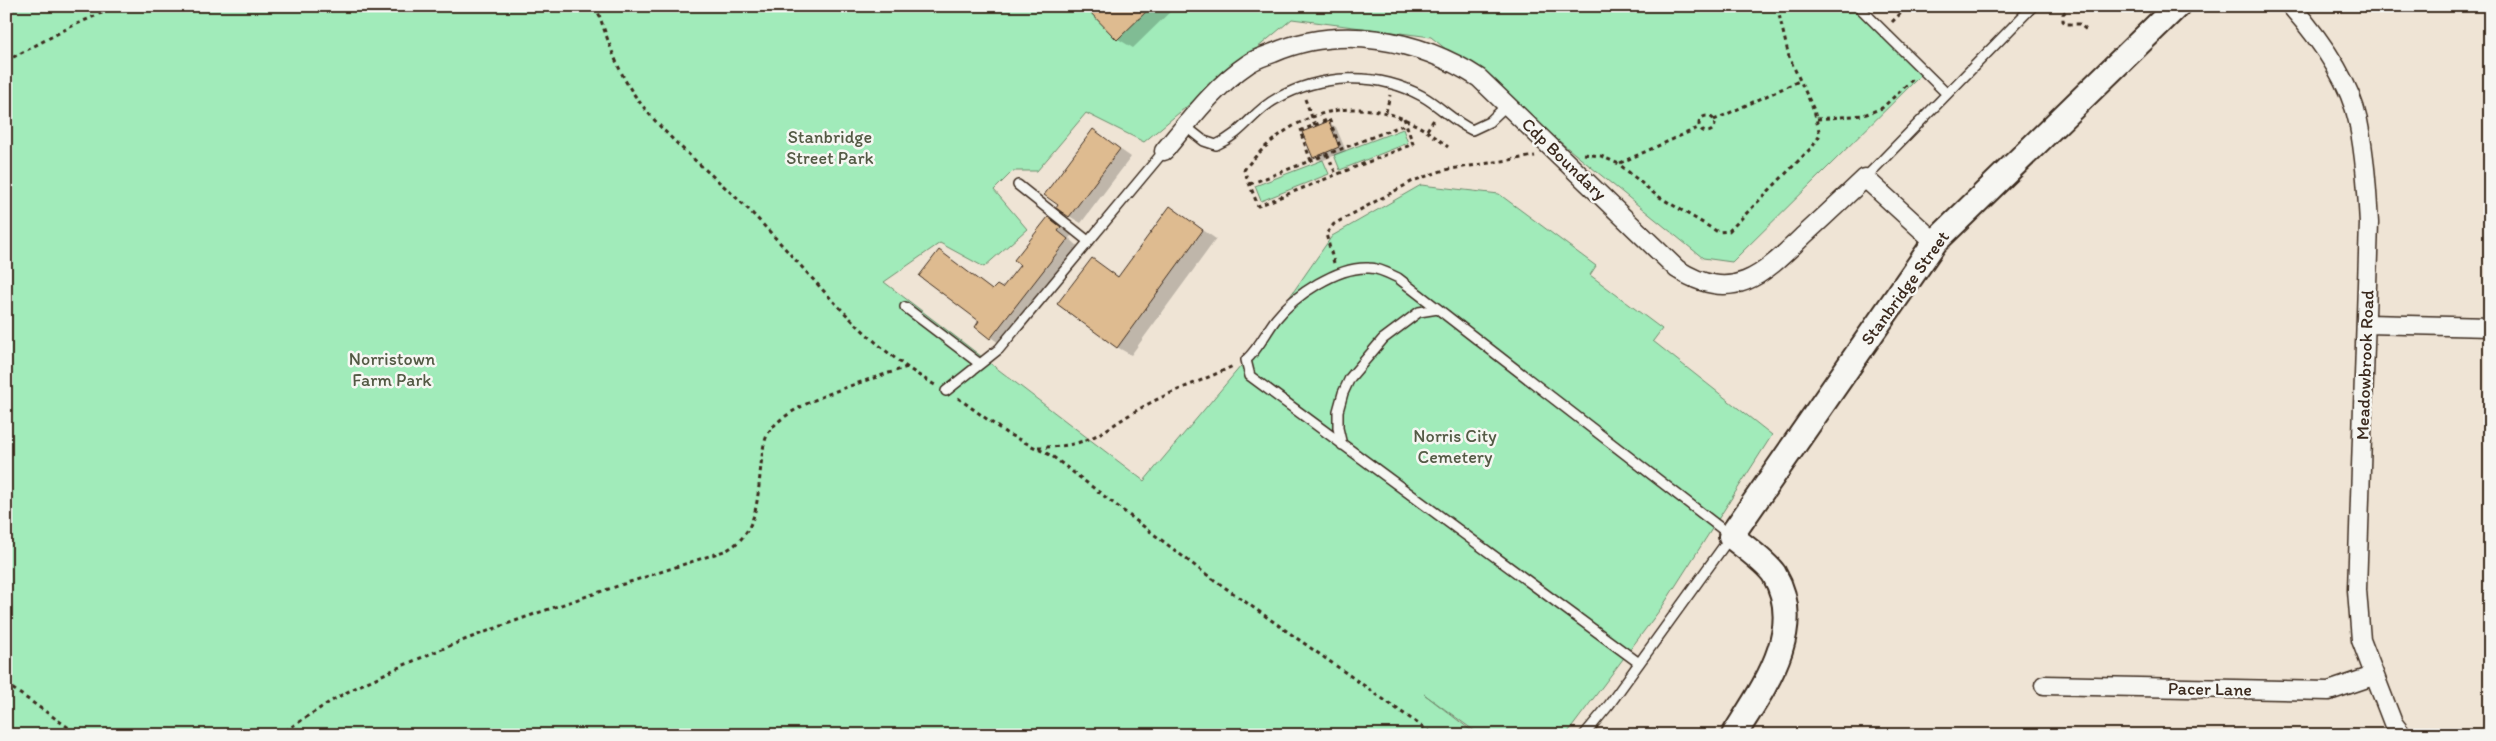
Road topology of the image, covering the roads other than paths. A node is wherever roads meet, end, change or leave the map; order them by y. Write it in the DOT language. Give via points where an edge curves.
graph roads {
  1 [pos="1858,6"];
  2 [pos="2033,6"];
  3 [pos="2177,6"];
  4 [pos="2292,6"];
  5 [pos="1947,94"];
  6 [pos="1508,104"];
  7 [pos="1185,126"];
  8 [pos="1164,151"];
  9 [pos="1865,178"];
  10 [pos="1018,185"];
  11 [pos="1088,241"];
  12 [pos="1935,242"];
  13 [pos="905,307"];
  14 [pos="1438,308"];
  15 [pos="2367,324"];
  16 [pos="2490,327"];
  17 [pos="980,364"];
  18 [pos="946,391"];
  19 [pos="1342,445"];
  20 [pos="1732,536"];
  21 [pos="1639,663"];
  22 [pos="2373,676"];
  23 [pos="2044,685"];
  24 [pos="1584,735"];
  25 [pos="1734,735"];
  26 [pos="2402,735"];
  1 -- 5 [label="lane"];
  2 -- 5 [label="lane"];
  3 -- 12 [label="street, Stanbridge Street"];
  4 -- 15 [label="street, Meadowbrook Road" via="2343,79 2358,119 2370,223"];
  5 -- 9 [label="lane"];
  6 -- 7 [label="lane" via="1488,122 1472,130 1422,96 1383,81 1343,78 1301,88 1274,99 1232,138 1216,145 1204,141"];
  6 -- 7 [label="street, Cdp Boundary" via="1479,78 1442,58 1394,42 1343,37 1296,44 1250,62 1221,85"];
  6 -- 9 [label="street, Cdp Boundary" via="1677,269 1692,279 1706,282 1737,284 1764,272"];
  7 -- 8 [label="street, Cdp Boundary"];
  8 -- 11 [label="lane"];
  9 -- 12 [label="street"];
  10 -- 11 [label="lane"];
  11 -- 17 [label="lane" via="999,349"];
  12 -- 20 [label="street, Stanbridge Street"];
  13 -- 17 [label="lane"];
  14 -- 19 [label="lane" via="1419,312 1383,340 1350,378 1338,411"];
  14 -- 19 [label="lane" via="1389,273 1369,268 1337,274 1312,288 1277,318 1246,360 1250,376"];
  14 -- 20 [label="lane"];
  15 -- 16 [label="street"];
  15 -- 22 [label="street, Meadowbrook Road" via="2358,590 2361,640"];
  17 -- 18 [label="lane"];
  19 -- 21 [label="lane"];
  20 -- 21 [label="lane"];
  20 -- 25 [label="street" via="1773,573 1783,595 1788,619 1782,645 1767,682"];
  21 -- 24 [label="lane"];
  22 -- 23 [label="street, Pacer Lane" via="2329,691"];
  22 -- 26 [label="street, Meadowbrook Road" via="2393,723"];
}
